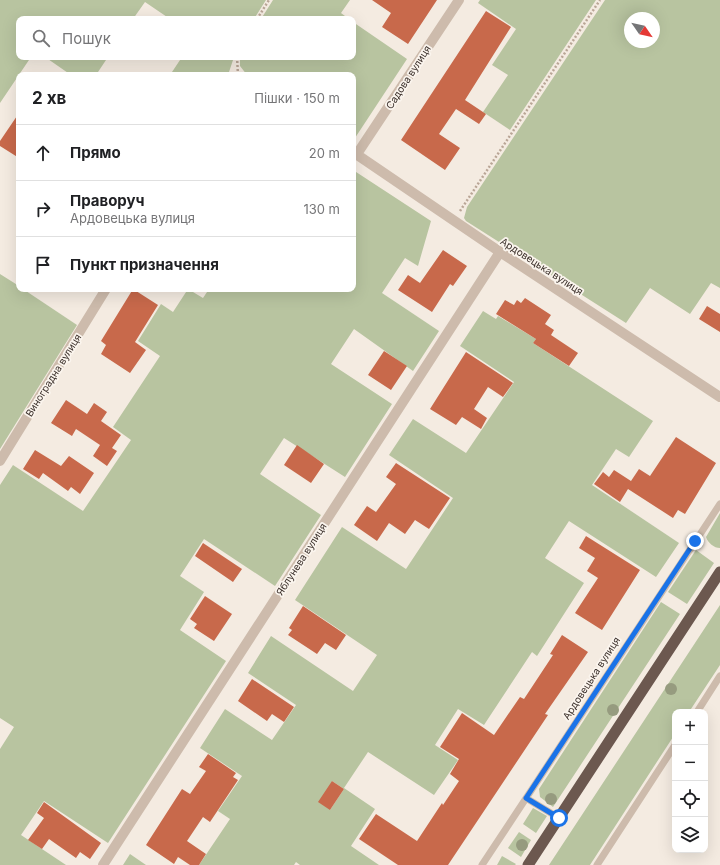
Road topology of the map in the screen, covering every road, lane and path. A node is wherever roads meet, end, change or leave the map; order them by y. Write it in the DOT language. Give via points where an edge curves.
graph roads {
  1 [pos="269,0"];
  2 [pos="459,0"];
  3 [pos="600,0"];
  4 [pos="259,16"];
  5 [pos="236,60"];
  6 [pos="238,72"];
  7 [pos="356,152"];
  8 [pos="356,154"];
  9 [pos="453,221"];
  10 [pos="500,252"];
  11 [pos="104,292"];
  12 [pos="720,397"];
  13 [pos="0,461"];
  14 [pos="720,504"];
  15 [pos="720,572"];
  16 [pos="720,676"];
  17 [pos="699,709"];
  18 [pos="672,750"];
  19 [pos="526,798"];
  20 [pos="559,818"];
  21 [pos="103,865"];
  22 [pos="482,865"];
  23 [pos="528,865"];
  24 [pos="597,865"];
  1 -- 4 [label="path"];
  2 -- 7 [label="street, Садова вулиця"];
  3 -- 9 [label="path"];
  5 -- 6 [label="path"];
  8 -- 9 [label="street, Ардовецька вулиця"];
  9 -- 10 [label="street, Ардовецька вулиця"];
  10 -- 12 [label="street, Ардовецька вулиця"];
  10 -- 21 [label="street, Яблунева вулиця"];
  11 -- 13 [label="street, Виноградна вулиця"];
  14 -- 19 [label="lane, Ардовецька вулиця"];
  15 -- 20 [label="highway"];
  16 -- 17 [label="lane"];
  18 -- 24 [label="lane"];
  19 -- 20 [label="lane"];
  19 -- 22 [label="lane, Ардовецька вулиця"];
  20 -- 23 [label="highway"];
}
